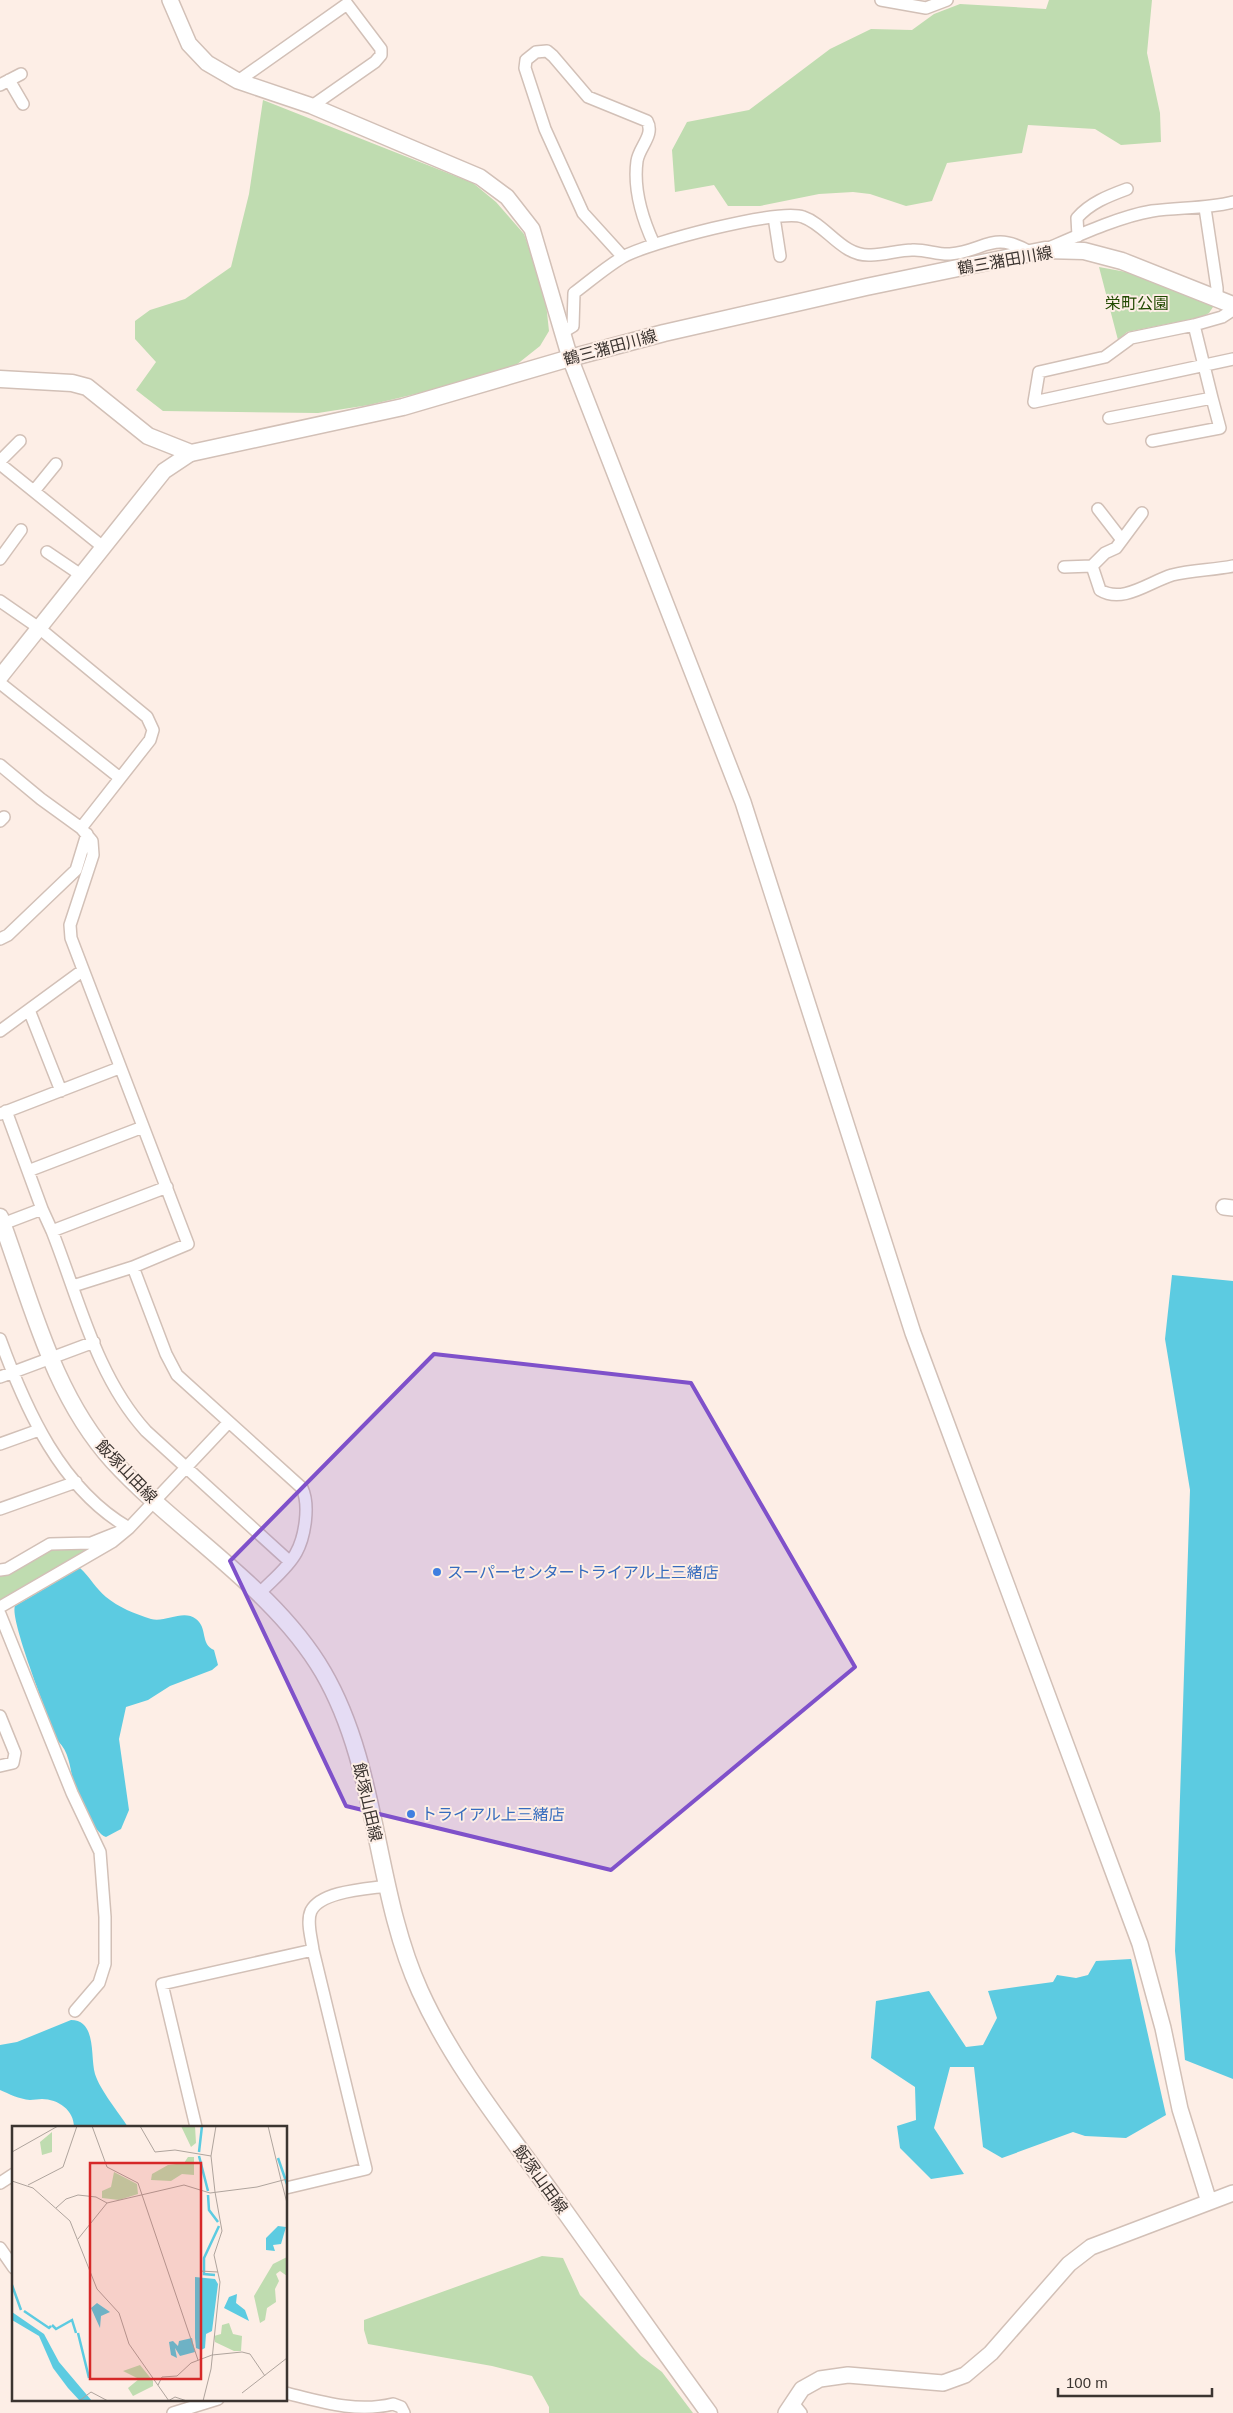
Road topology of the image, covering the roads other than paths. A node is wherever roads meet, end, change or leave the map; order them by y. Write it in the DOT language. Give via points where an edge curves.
graph roads {
  1 [pos="170,0"];
  2 [pos="882,0"];
  3 [pos="947,0"];
  4 [pos="21,74"];
  5 [pos="238,81"];
  6 [pos="4,82"];
  7 [pos="24,104"];
  8 [pos="312,106"];
  9 [pos="1127,189"];
  10 [pos="1233,202"];
  11 [pos="1205,208"];
  12 [pos="774,217"];
  13 [pos="1078,236"];
  14 [pos="654,244"];
  15 [pos="1038,251"];
  16 [pos="780,256"];
  17 [pos="623,257"];
  18 [pos="1217,300"];
  19 [pos="1233,306"];
  20 [pos="1233,310"];
  21 [pos="1194,325"];
  22 [pos="563,332"];
  23 [pos="570,358"];
  24 [pos="1233,358"];
  25 [pos="1204,365"];
  26 [pos="0,379"];
  27 [pos="1212,398"];
  28 [pos="1109,418"];
  29 [pos="20,441"];
  30 [pos="1152,442"];
  31 [pos="191,453"];
  32 [pos="0,463"];
  33 [pos="56,464"];
  34 [pos="34,492"];
  35 [pos="1098,509"];
  36 [pos="1142,513"];
  37 [pos="21,530"];
  38 [pos="1122,540"];
  39 [pos="103,547"];
  40 [pos="47,552"];
  41 [pos="0,559"];
  42 [pos="1092,566"];
  43 [pos="1233,566"];
  44 [pos="1064,567"];
  45 [pos="81,575"];
  46 [pos="0,601"];
  47 [pos="39,628"];
  48 [pos="0,677"];
  49 [pos="0,683"];
  50 [pos="0,765"];
  51 [pos="120,778"];
  52 [pos="84,831"];
  53 [pos="0,939"];
  54 [pos="82,971"];
  55 [pos="29,1010"];
  56 [pos="0,1031"];
  57 [pos="120,1068"];
  58 [pos="61,1091"];
  59 [pos="3,1113"];
  60 [pos="143,1127"];
  61 [pos="28,1171"];
  62 [pos="167,1187"];
  63 [pos="42,1209"];
  64 [pos="1,1222"];
  65 [pos="52,1231"];
  66 [pos="132,1267"];
  67 [pos="73,1286"];
  68 [pos="0,1339"];
  69 [pos="94,1342"];
  70 [pos="51,1358"];
  71 [pos="12,1372"];
  72 [pos="0,1377"];
  73 [pos="228,1423"];
  74 [pos="39,1430"];
  75 [pos="0,1444"];
  76 [pos="186,1467"];
  77 [pos="76,1482"];
  78 [pos="155,1502"];
  79 [pos="0,1509"];
  80 [pos="129,1528"];
  81 [pos="289,1561"];
  82 [pos="0,1570"];
  83 [pos="260,1594"];
  84 [pos="0,1607"];
  85 [pos="0,1614"];
  86 [pos="0,1716"];
  87 [pos="0,1766"];
  88 [pos="387,1886"];
  89 [pos="313,1950"];
  90 [pos="75,2011"];
  91 [pos="196,2126"];
  92 [pos="12,2175"];
  93 [pos="0,2183"];
  94 [pos="288,2188"];
  95 [pos="1233,2193"];
  96 [pos="1209,2202"];
  97 [pos="0,2248"];
  98 [pos="12,2265"];
  99 [pos="288,2394"];
  100 [pos="215,2400"];
  101 [pos="793,2409"];
  102 [pos="173,2413"];
  103 [pos="404,2413"];
  104 [pos="709,2413"];
  1 -- 5 [label="street" via="189,44 207,63"];
  2 -- 3 [label="street" via="926,8"];
  4 -- 6 [label="street"];
  5 -- 8 [label="street"];
  5 -- 8 [label="street" via="347,4 381,49 381,55"];
  6 -- 7 [label="street"];
  8 -- 22 [label="street" via="480,177 508,197 532,229"];
  9 -- 13 [label="street" via="1083,211 1077,218"];
  10 -- 11 [label="street"];
  11 -- 13 [label="street" via="1151,211"];
  11 -- 18 [label="street"];
  12 -- 14 [label="street"];
  12 -- 15 [label="street" via="802,216 831,238 856,253 868,256 910,250 950,254 990,242 1016,244"];
  12 -- 16 [label="street"];
  13 -- 15 [label="street"];
  14 -- 17 [label="street"];
  14 -- 17 [label="street" via="639,204 637,160 649,132 647,121 588,96 553,56 547,51 536,52 526,60 525,68 545,130 583,213"];
  15 -- 18 [label="main road, 鶴三潴田川線" via="1084,251 1122,261"];
  15 -- 23 [label="main road, 鶴三潴田川線" via="673,330"];
  17 -- 22 [label="street" via="574,293 573,326"];
  18 -- 19 [label="main road, 鶴三潴田川線"];
  20 -- 21 [label="street" via="1222,317"];
  21 -- 25 [label="street"];
  21 -- 25 [label="street" via="1131,338 1105,357 1039,372 1034,402"];
  22 -- 23 [label="street"];
  23 -- 31 [label="main road, 鶴三潴田川線" via="403,407"];
  23 -- 96 [label="street" via="743,802 914,1333 1140,1944 1163,2028 1180,2109"];
  24 -- 25 [label="street"];
  25 -- 27 [label="street"];
  26 -- 31 [label="main road" via="72,383 87,388 148,436"];
  27 -- 28 [label="street"];
  27 -- 30 [label="street" via="1220,428"];
  29 -- 32 [label="street"];
  31 -- 39 [label="street" via="164,471"];
  32 -- 34 [label="street"];
  33 -- 34 [label="street"];
  34 -- 39 [label="street"];
  35 -- 38 [label="street"];
  36 -- 38 [label="street"];
  37 -- 41 [label="street"];
  38 -- 42 [label="street"];
  39 -- 45 [label="street"];
  40 -- 45 [label="street"];
  42 -- 43 [label="street" via="1100,590 1107,595 1116,595 1171,575"];
  42 -- 44 [label="street"];
  45 -- 47 [label="street"];
  46 -- 47 [label="street"];
  47 -- 48 [label="street"];
  47 -- 51 [label="street" via="147,717 153,730 150,740"];
  49 -- 51 [label="street"];
  50 -- 52 [label="street"];
  51 -- 52 [label="street"];
  52 -- 53 [label="street" via="76,870"];
  52 -- 54 [label="street" via="92,841 93,855 70,925 70,938"];
  54 -- 55 [label="street"];
  54 -- 57 [label="street"];
  55 -- 56 [label="street"];
  55 -- 58 [label="street"];
  57 -- 58 [label="street"];
  57 -- 60 [label="street"];
  58 -- 59 [label="street"];
  59 -- 61 [label="street"];
  60 -- 61 [label="street"];
  60 -- 62 [label="street"];
  61 -- 63 [label="street"];
  62 -- 65 [label="street"];
  62 -- 66 [label="street" via="188,1244"];
  63 -- 64 [label="street"];
  63 -- 65 [label="street"];
  64 -- 70 [label="main road, 飯塚山田線"];
  65 -- 67 [label="street"];
  66 -- 67 [label="street"];
  66 -- 73 [label="street" via="166,1354 178,1375"];
  67 -- 69 [label="street"];
  68 -- 71 [label="street"];
  69 -- 70 [label="street"];
  69 -- 76 [label="street" via="100,1362 128,1411"];
  70 -- 71 [label="street"];
  70 -- 78 [label="main road, 飯塚山田線" via="74,1409 90,1433"];
  71 -- 72 [label="street"];
  71 -- 74 [label="street"];
  73 -- 76 [label="street"];
  73 -- 81 [label="street" via="302,1488 308,1510 296,1552"];
  74 -- 75 [label="street"];
  74 -- 77 [label="street"];
  76 -- 78 [label="street"];
  76 -- 81 [label="street"];
  77 -- 79 [label="street"];
  77 -- 80 [label="street" via="114,1520"];
  78 -- 80 [label="street"];
  78 -- 83 [label="main road, 飯塚山田線"];
  80 -- 82 [label="street" via="91,1542 50,1544"];
  80 -- 84 [label="street" via="112,1542"];
  81 -- 83 [label="street"];
  83 -- 88 [label="main road, 飯塚山田線" via="322,1670 342,1711 357,1755"];
  85 -- 90 [label="street" via="72,1793 100,1852 105,1964 99,1983"];
  86 -- 87 [label="street" via="15,1753 13,1763"];
  88 -- 89 [label="street" via="320,1900 311,1912"];
  88 -- 104 [label="main road, 飯塚山田線" via="418,1988 433,2018 476,2088"];
  89 -- 91 [label="street" via="162,1984"];
  89 -- 94 [label="street" via="366,2169"];
  92 -- 93 [label="street"];
  95 -- 96 [label="street"];
  96 -- 101 [label="street" via="1091,2247 1069,2264 991,2354 965,2375 943,2383 848,2375 820,2379 802,2389"];
  97 -- 98 [label="street"];
  99 -- 103 [label="street" via="353,2411 380,2409 393,2404 401,2407"];
  100 -- 102 [label="street"];
}
